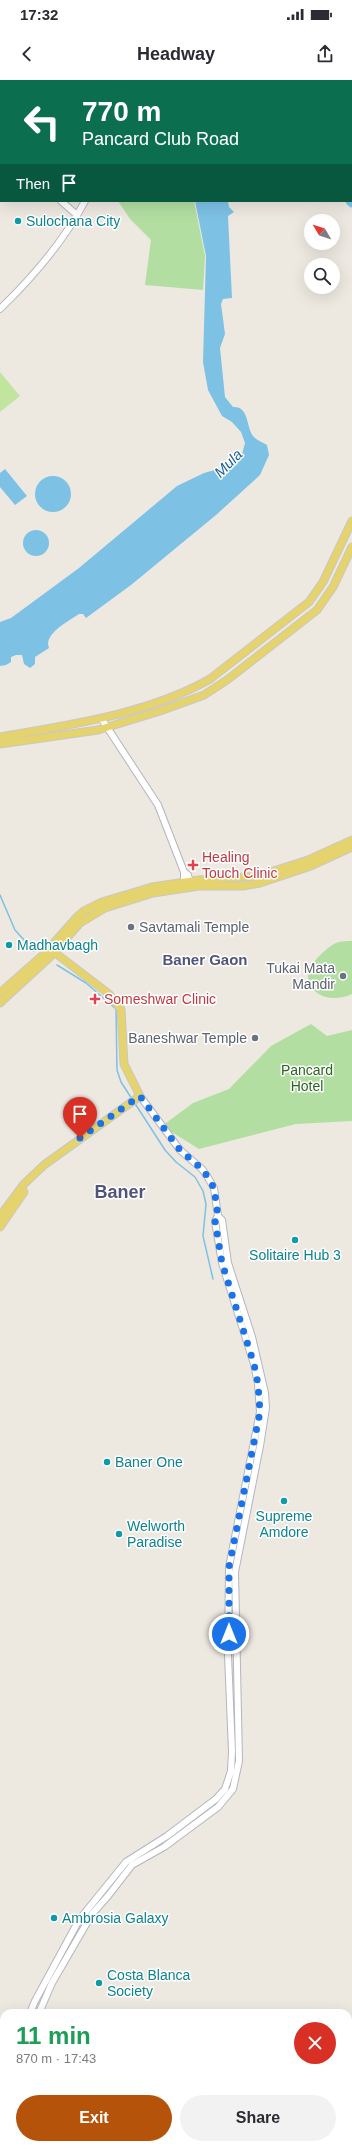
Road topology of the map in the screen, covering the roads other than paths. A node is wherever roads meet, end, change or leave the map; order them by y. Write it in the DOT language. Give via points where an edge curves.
graph roads {
  1 [pos="62,202"];
  2 [pos="84,202"];
  3 [pos="77,215"];
  4 [pos="0,309"];
  5 [pos="352,521"];
  6 [pos="352,547"];
  7 [pos="317,592"];
  8 [pos="326,598"];
  9 [pos="101,718"];
  10 [pos="107,728"];
  11 [pos="0,737"];
  12 [pos="0,744"];
  13 [pos="352,840"];
  14 [pos="352,848"];
  15 [pos="187,884"];
  16 [pos="54,952"];
  17 [pos="0,993"];
  18 [pos="0,1002"];
  19 [pos="139,1097"];
  20 [pos="29,1181"];
  21 [pos="0,1216"];
  22 [pos="218,1216"];
  23 [pos="0,1227"];
  24 [pos="32,2009"];
  25 [pos="41,2009"];
  1 -- 3 [label="street"];
  2 -- 3 [label="street"];
  3 -- 4 [label="street" via="36,269"];
  5 -- 7 [label="main road"];
  6 -- 8 [label="main road"];
  7 -- 8 [label="main road"];
  7 -- 9 [label="main road" via="306,605 199,685"];
  8 -- 10 [label="main road" via="317,610 216,688 204,695"];
  9 -- 10 [label="street"];
  9 -- 11 [label="main road"];
  10 -- 12 [label="main road" via="81,734"];
  10 -- 15 [label="street" via="158,805"];
  13 -- 15 [label="main road" via="308,860 258,876"];
  14 -- 15 [label="main road" via="260,883 243,886"];
  15 -- 16 [label="main road" via="95,912 80,923"];
  15 -- 17 [label="main road" via="152,886 102,902 84,911 41,957"];
  16 -- 18 [label="main road"];
  16 -- 19 [label="main road" via="109,994 121,1009 124,1064"];
  19 -- 20 [label="main road" via="44,1165"];
  19 -- 22 [label="street" via="180,1150 207,1176 214,1188"];
  20 -- 21 [label="main road"];
  20 -- 23 [label="main road" via="28,1187"];
  22 -- 24 [label="street" via="215,1221 222,1263 254,1364 260,1412 229,1567 231,1771 226,1789 216,1799 126,1862 79,1920"];
  22 -- 25 [label="street" via="222,1220 228,1263 252,1337 266,1394 260,1446 235,1572 240,1751 236,1780 233,1789 218,1807 164,1847 132,1865 91,1915 52,1983"];
}
